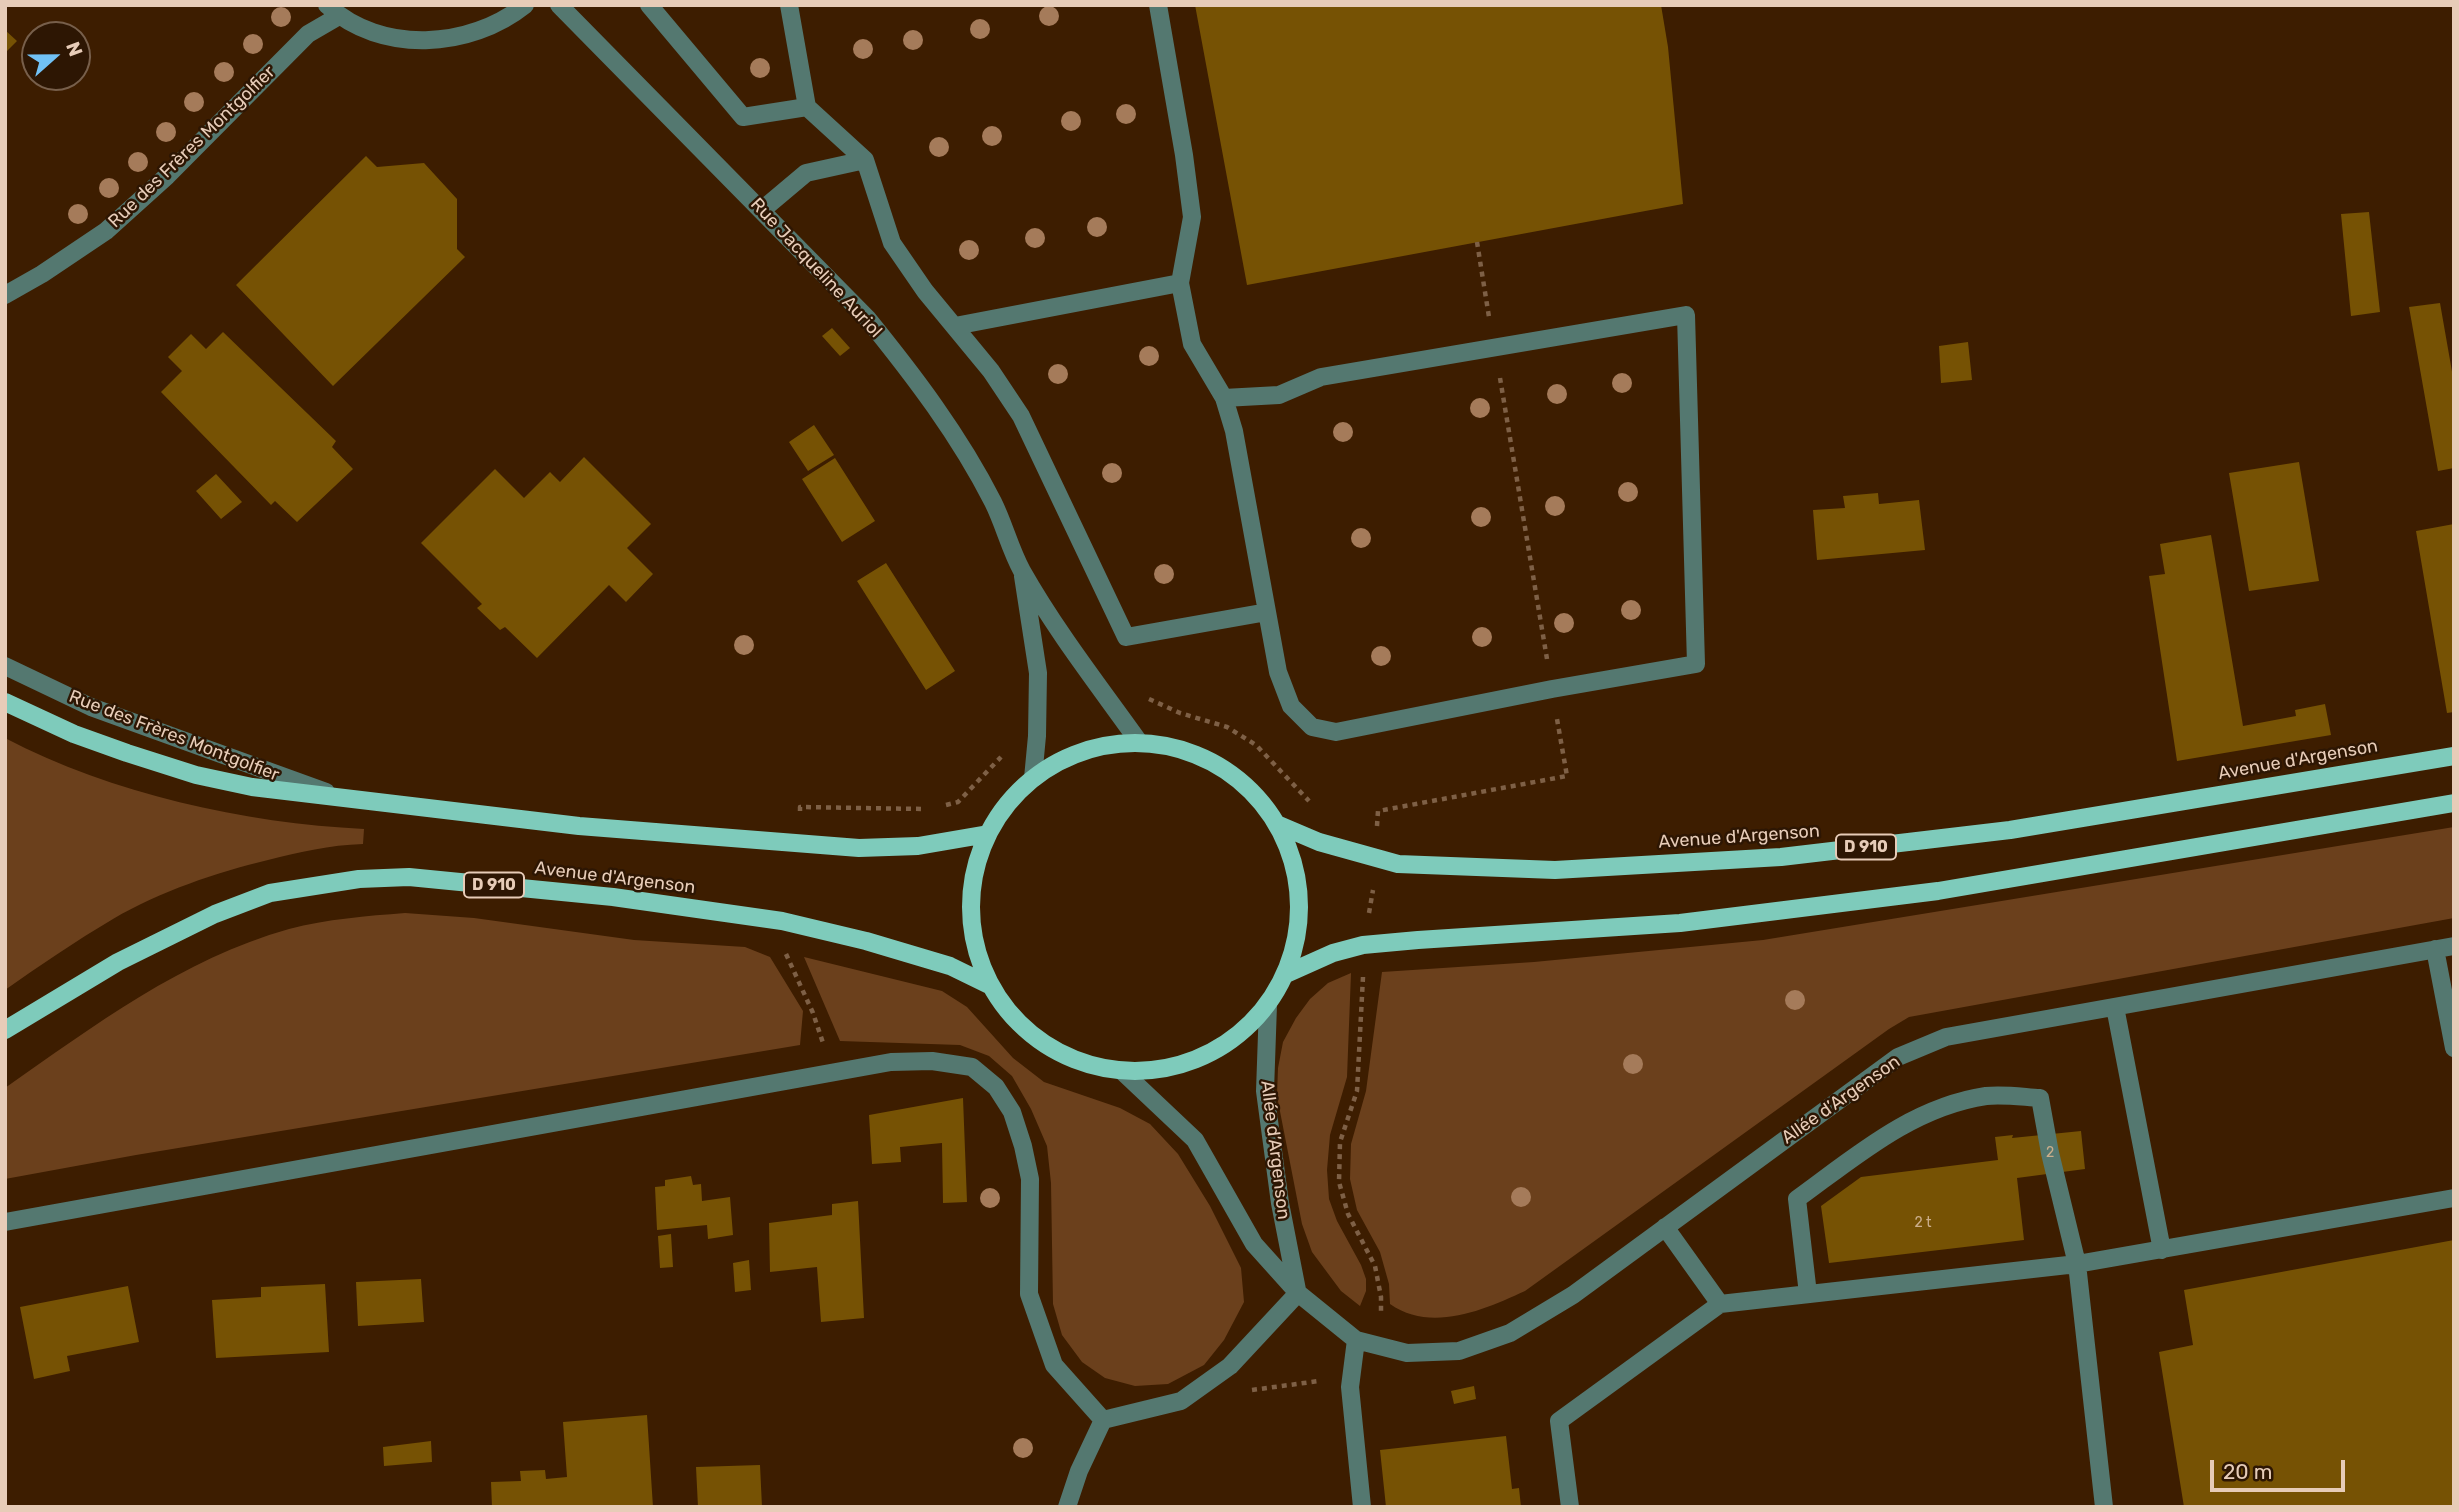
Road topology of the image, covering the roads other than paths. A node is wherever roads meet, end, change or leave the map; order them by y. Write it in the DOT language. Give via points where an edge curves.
graph roads {
  1 [pos="525,5"];
  2 [pos="559,5"];
  3 [pos="649,5"];
  4 [pos="789,5"];
  5 [pos="1158,5"];
  6 [pos="333,11"];
  7 [pos="807,107"];
  8 [pos="865,160"];
  9 [pos="762,210"];
  10 [pos="1180,283"];
  11 [pos="5,295"];
  12 [pos="955,326"];
  13 [pos="1224,398"];
  14 [pos="1021,569"];
  15 [pos="1267,612"];
  16 [pos="5,666"];
  17 [pos="5,702"];
  18 [pos="1139,742"];
  19 [pos="2454,755"];
  20 [pos="1033,778"];
  21 [pos="346,800"];
  22 [pos="2454,803"];
  23 [pos="1279,825"];
  24 [pos="988,834"];
  25 [pos="2454,946"];
  26 [pos="2435,949"];
  27 [pos="1286,974"];
  28 [pos="991,986"];
  29 [pos="1268,1005"];
  30 [pos="2115,1007"];
  31 [pos="9,1030"];
  32 [pos="2454,1048"];
  33 [pos="1123,1072"];
  34 [pos="2454,1198"];
  35 [pos="5,1222"];
  36 [pos="1665,1227"];
  37 [pos="2162,1250"];
  38 [pos="2077,1264"];
  39 [pos="1298,1293"];
  40 [pos="1808,1294"];
  41 [pos="1720,1304"];
  42 [pos="1356,1340"];
  43 [pos="1103,1420"];
  44 [pos="1067,1507"];
  45 [pos="1362,1507"];
  46 [pos="1570,1507"];
  47 [pos="2104,1507"];
  1 -- 6 [label="street" via="509,18 468,36 424,41 379,35"];
  2 -- 9 [label="street, Rue Jacqueline Auriol"];
  3 -- 7 [label="street" via="743,117"];
  4 -- 7 [label="street"];
  5 -- 10 [label="street" via="1192,216"];
  6 -- 11 [label="street, Rue des Frères Montgolfier" via="106,231"];
  7 -- 8 [label="street"];
  8 -- 9 [label="street" via="806,173"];
  8 -- 12 [label="street" via="892,243"];
  9 -- 14 [label="street, Rue Jacqueline Auriol" via="867,318 912,374 955,434 993,503"];
  10 -- 12 [label="street"];
  10 -- 13 [label="street" via="1192,344"];
  12 -- 15 [label="street" via="1021,416 1126,637"];
  13 -- 15 [label="street"];
  13 -- 15 [label="street" via="1279,395 1321,377 1686,314 1696,664 1336,732 1312,727 1291,706 1278,672"];
  14 -- 18 [label="street, Rue Jacqueline Auriol"];
  14 -- 20 [label="street, Rue Jacqueline Auriol" via="1038,673"];
  16 -- 21 [label="street, Rue des Frères Montgolfier" via="92,707"];
  17 -- 21 [label="main road" via="74,734 196,775"];
  18 -- 20 [label="main road" via="1084,751"];
  18 -- 23 [label="main road" via="1181,749 1219,766 1253,792"];
  19 -- 23 [label="main road, Avenue d'Argenson / D 910" via="2010,830 1781,857 1555,870 1398,864 1319,842"];
  20 -- 24 [label="main road" via="1008,803"];
  21 -- 24 [label="main road" via="579,826 859,848 918,846"];
  22 -- 27 [label="main road" via="1938,891 1680,923 1363,946 1333,953"];
  23 -- 27 [label="main road" via="1297,873 1299,925"];
  24 -- 28 [label="main road" via="972,884 973,937"];
  25 -- 26 [label="street, Allée d’Argenson"];
  26 -- 30 [label="street, Allée d’Argenson"];
  26 -- 32 [label="street"];
  27 -- 29 [label="main road"];
  28 -- 31 [label="main road, Avenue d'Argenson / D 910" via="950,966 782,921 600,895 409,877 359,878 270,893 215,914 118,962"];
  28 -- 33 [label="main road" via="1015,1019 1046,1046 1083,1063"];
  29 -- 33 [label="main road" via="1229,1043 1178,1067"];
  29 -- 39 [label="street, Allée d’Argenson" via="1265,1091"];
  30 -- 36 [label="street, Allée d’Argenson" via="1946,1037 1898,1057"];
  30 -- 37 [label="street"];
  33 -- 39 [label="street, Allée d’Argenson" via="1195,1140 1254,1244"];
  34 -- 37 [label="street"];
  35 -- 43 [label="street" via="891,1062 972,1066 996,1087 1012,1112 1023,1146 1030,1180 1029,1294 1040,1330 1054,1365"];
  36 -- 41 [label="street"];
  36 -- 42 [label="street, Allée d’Argenson" via="1510,1333 1459,1351 1408,1353"];
  37 -- 38 [label="street"];
  38 -- 40 [label="street"];
  38 -- 40 [label="street" via="2040,1098 1988,1096 1938,1108 1890,1132 1797,1199"];
  38 -- 47 [label="street"];
  39 -- 42 [label="street, Allée d’Argenson"];
  39 -- 43 [label="street" via="1230,1366 1181,1401"];
  40 -- 41 [label="street"];
  41 -- 46 [label="street" via="1559,1421"];
  42 -- 45 [label="street" via="1350,1387"];
  43 -- 44 [label="street"];
}
